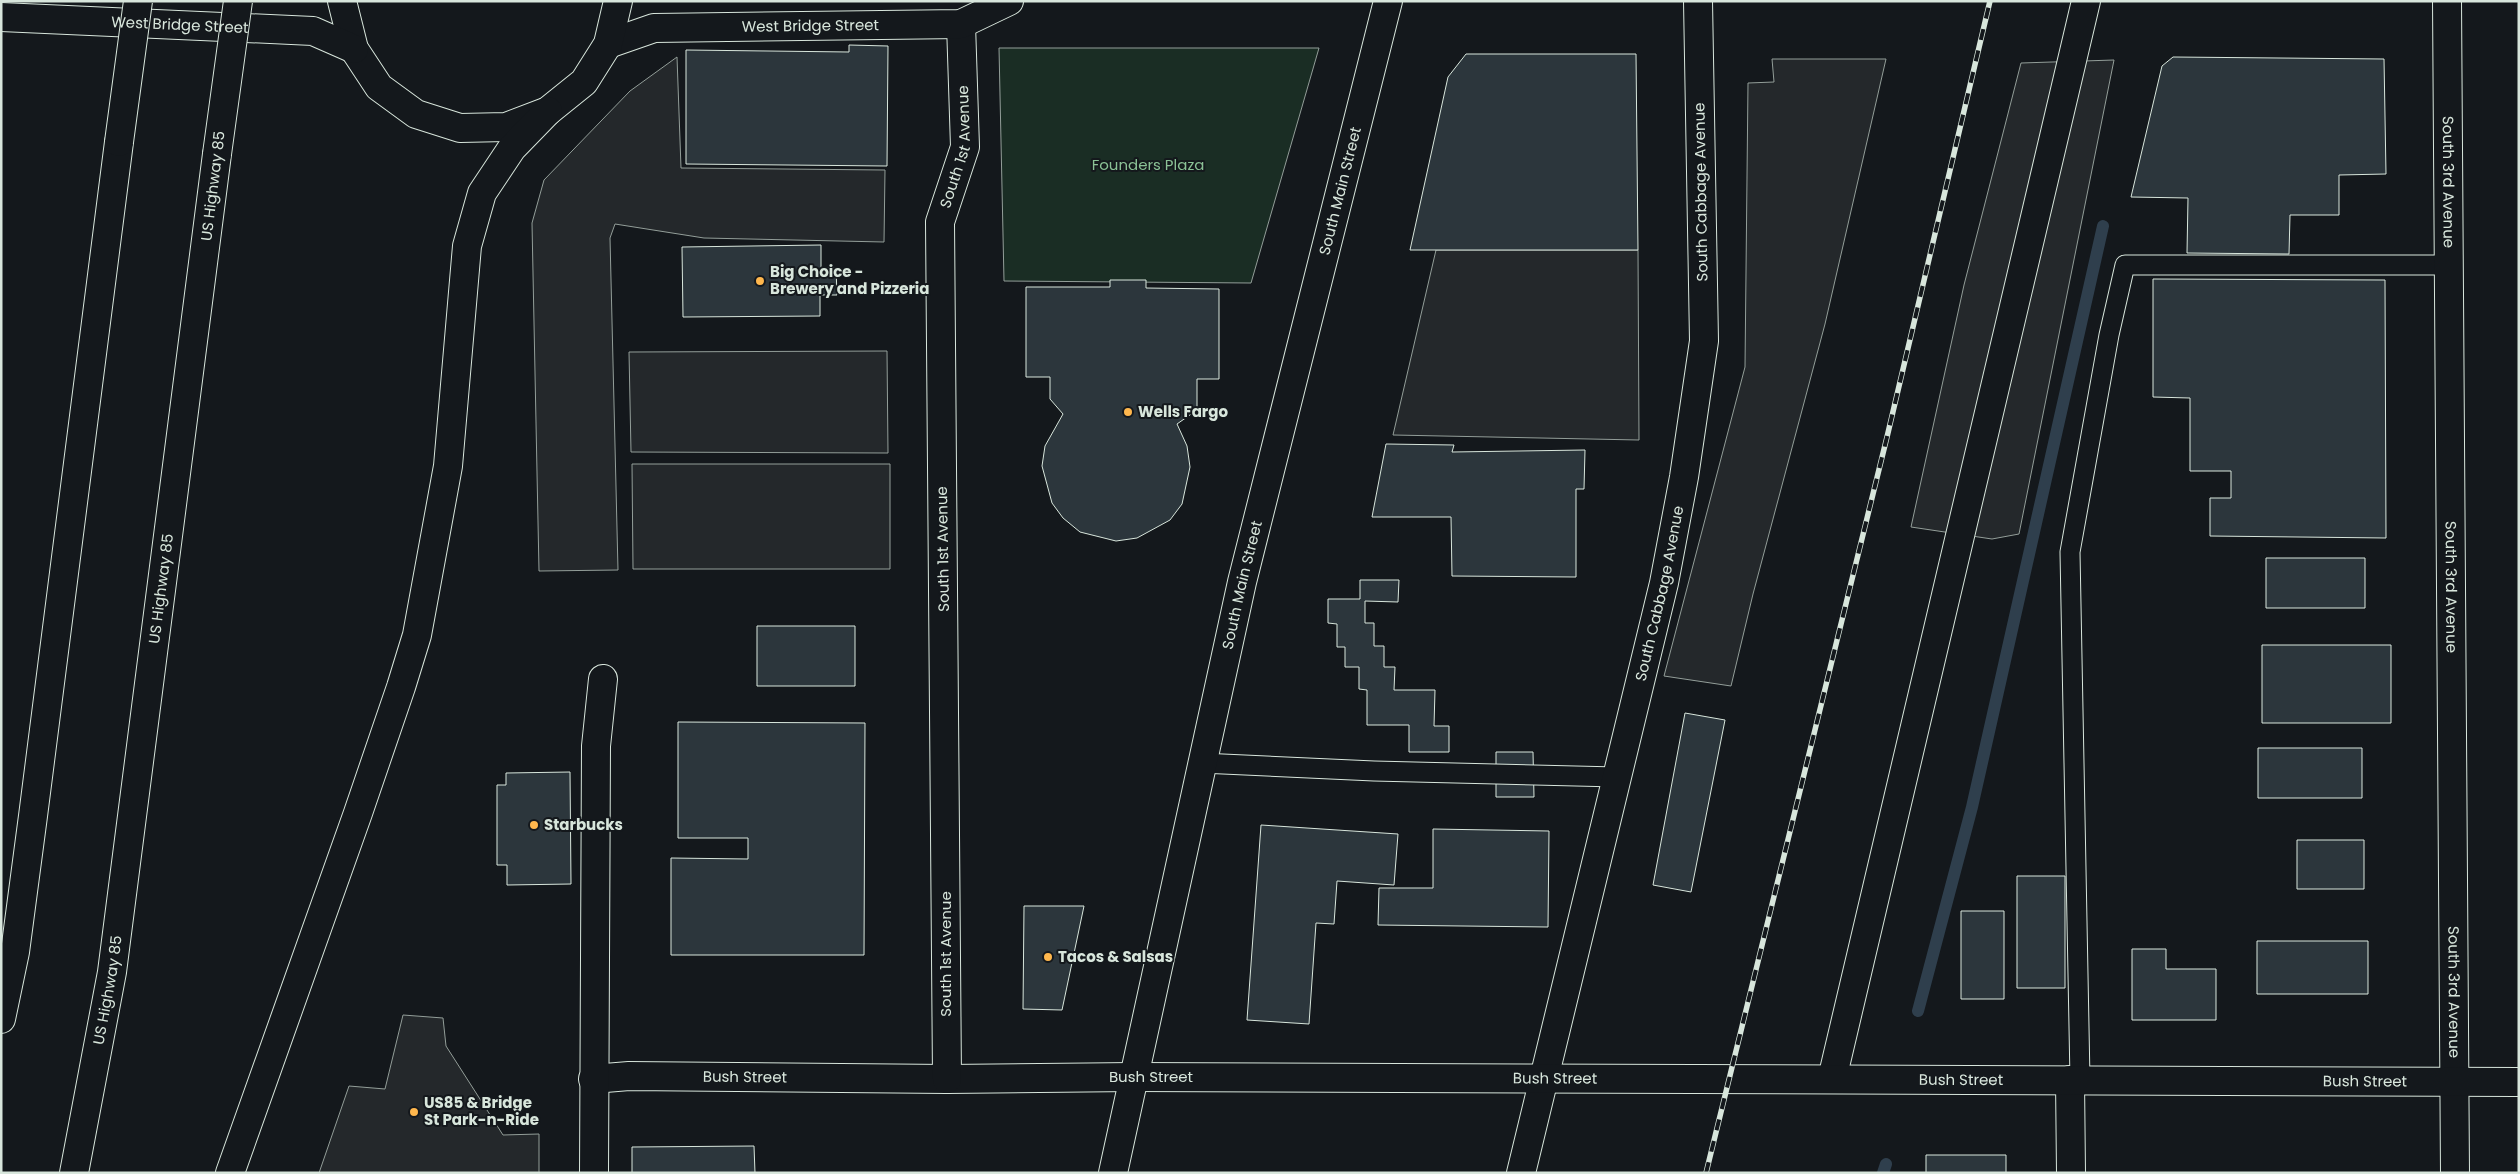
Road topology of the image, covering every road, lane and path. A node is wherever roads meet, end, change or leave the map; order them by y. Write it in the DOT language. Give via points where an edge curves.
graph roads {
  1 [pos="138,1"];
  2 [pos="238,1"];
  3 [pos="342,1"];
  4 [pos="618,1"];
  5 [pos="1010,1"];
  6 [pos="1388,1"];
  7 [pos="1698,1"];
  8 [pos="2086,1"];
  9 [pos="2448,1"];
  10 [pos="1,17"];
  11 [pos="961,24"];
  12 [pos="608,44"];
  13 [pos="354,50"];
  14 [pos="548,111"];
  15 [pos="2449,265"];
  16 [pos="603,679"];
  17 [pos="1201,763"];
  18 [pos="1617,777"];
  19 [pos="1,1020"];
  20 [pos="1133,1077"];
  21 [pos="1544,1077"];
  22 [pos="592,1079"];
  23 [pos="947,1079"];
  24 [pos="1832,1079"];
  25 [pos="2075,1080"];
  26 [pos="2453,1082"];
  27 [pos="2519,1082"];
  28 [pos="74,1173"];
  29 [pos="230,1173"];
  30 [pos="594,1173"];
  31 [pos="1113,1173"];
  32 [pos="1521,1173"];
  33 [pos="2071,1173"];
  34 [pos="2455,1173"];
  1 -- 19 [label="main road, bridge" via="33,816"];
  2 -- 28 [label="main road, US Highway 85, bridge" via="112,972"];
  3 -- 13 [label="main road"];
  4 -- 12 [label="main road"];
  5 -- 11 [label="main road, West Bridge Street"];
  6 -- 17 [label="main road, South Main Street" via="1242,582"];
  7 -- 18 [label="main road, South Cabbage Avenue" via="1704,341 1664,583"];
  8 -- 24 [label="main road"];
  9 -- 15 [label="main road, South 3rd Avenue"];
  10 -- 13 [label="main road, West Bridge Street" via="313,30"];
  11 -- 12 [label="main road, West Bridge Street" via="654,28"];
  11 -- 23 [label="main road, South 1st Avenue" via="965,147 940,222"];
  12 -- 14 [label="main road" via="584,82"];
  13 -- 14 [label="main road" via="379,87 416,114 460,128 506,127"];
  14 -- 29 [label="main road" via="512,148 482,193 467,246 448,466 416,635 402,688"];
  15 -- 25 [label="lane" via="2125,265 2109,335 2070,552"];
  15 -- 26 [label="main road, South 3rd Avenue"];
  16 -- 22 [label="main road" via="596,746"];
  17 -- 18 [label="lane"];
  17 -- 20 [label="main road, South Main Street"];
  18 -- 21 [label="main road, South Cabbage Avenue"];
  20 -- 21 [label="main road, Bush Street"];
  20 -- 23 [label="main road, Bush Street"];
  20 -- 31 [label="main road, South Main Street"];
  21 -- 24 [label="main road, Bush Street"];
  21 -- 32 [label="main road, South Cabbage Avenue"];
  22 -- 23 [label="main road, Bush Street" via="629,1076"];
  22 -- 30 [label="main road"];
  24 -- 25 [label="main road, Bush Street"];
  25 -- 26 [label="main road, Bush Street"];
  25 -- 33 [label="main road"];
  26 -- 27 [label="main road, Bush Street"];
  26 -- 34 [label="main road, South 3rd Avenue"];
}
